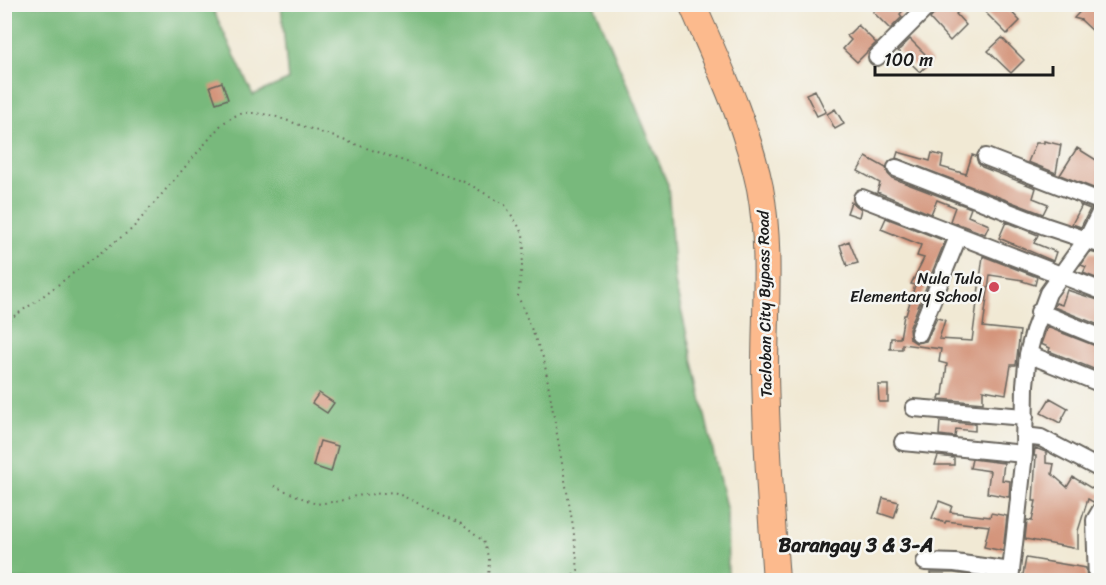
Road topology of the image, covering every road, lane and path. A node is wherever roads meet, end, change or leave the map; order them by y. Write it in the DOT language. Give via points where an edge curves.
graph roads {
  1 [pos="692,4"];
  2 [pos="930,4"];
  3 [pos="877,57"];
  4 [pos="986,157"];
  5 [pos="896,168"];
  6 [pos="862,198"];
  7 [pos="1101,202"];
  8 [pos="1101,209"];
  9 [pos="958,237"];
  10 [pos="1094,242"];
  11 [pos="1061,275"];
  12 [pos="1101,291"];
  13 [pos="1039,312"];
  14 [pos="4,323"];
  15 [pos="919,333"];
  16 [pos="1101,338"];
  17 [pos="1028,354"];
  18 [pos="1101,384"];
  19 [pos="914,408"];
  20 [pos="1025,417"];
  21 [pos="1024,436"];
  22 [pos="903,442"];
  23 [pos="1024,454"];
  24 [pos="1101,470"];
  25 [pos="274,486"];
  26 [pos="1101,508"];
  27 [pos="925,562"];
  28 [pos="1099,574"];
  29 [pos="1010,576"];
  30 [pos="488,580"];
  31 [pos="562,580"];
  32 [pos="776,580"];
  1 -- 32 [label="highway, Tacloban City Bypass Road" via="742,126 754,163 765,224 765,372"];
  2 -- 3 [label="street"];
  4 -- 7 [label="street"];
  5 -- 10 [label="street"];
  6 -- 9 [label="street"];
  8 -- 10 [label="street"];
  9 -- 11 [label="street"];
  9 -- 15 [label="street"];
  10 -- 11 [label="street"];
  11 -- 12 [label="street"];
  11 -- 13 [label="street"];
  13 -- 16 [label="street"];
  13 -- 17 [label="street"];
  14 -- 31 [label="path" via="132,228 234,114 274,116 466,183 505,205 523,233 518,296 544,360 578,570"];
  17 -- 18 [label="street"];
  17 -- 20 [label="street"];
  19 -- 20 [label="street"];
  20 -- 21 [label="street"];
  21 -- 23 [label="street"];
  21 -- 24 [label="street" via="1041,438"];
  22 -- 23 [label="street"];
  23 -- 29 [label="street"];
  25 -- 30 [label="path" via="316,504 394,492 460,523 483,541 489,559"];
  26 -- 28 [label="street" via="1095,520"];
  27 -- 29 [label="street" via="955,562"];
}
